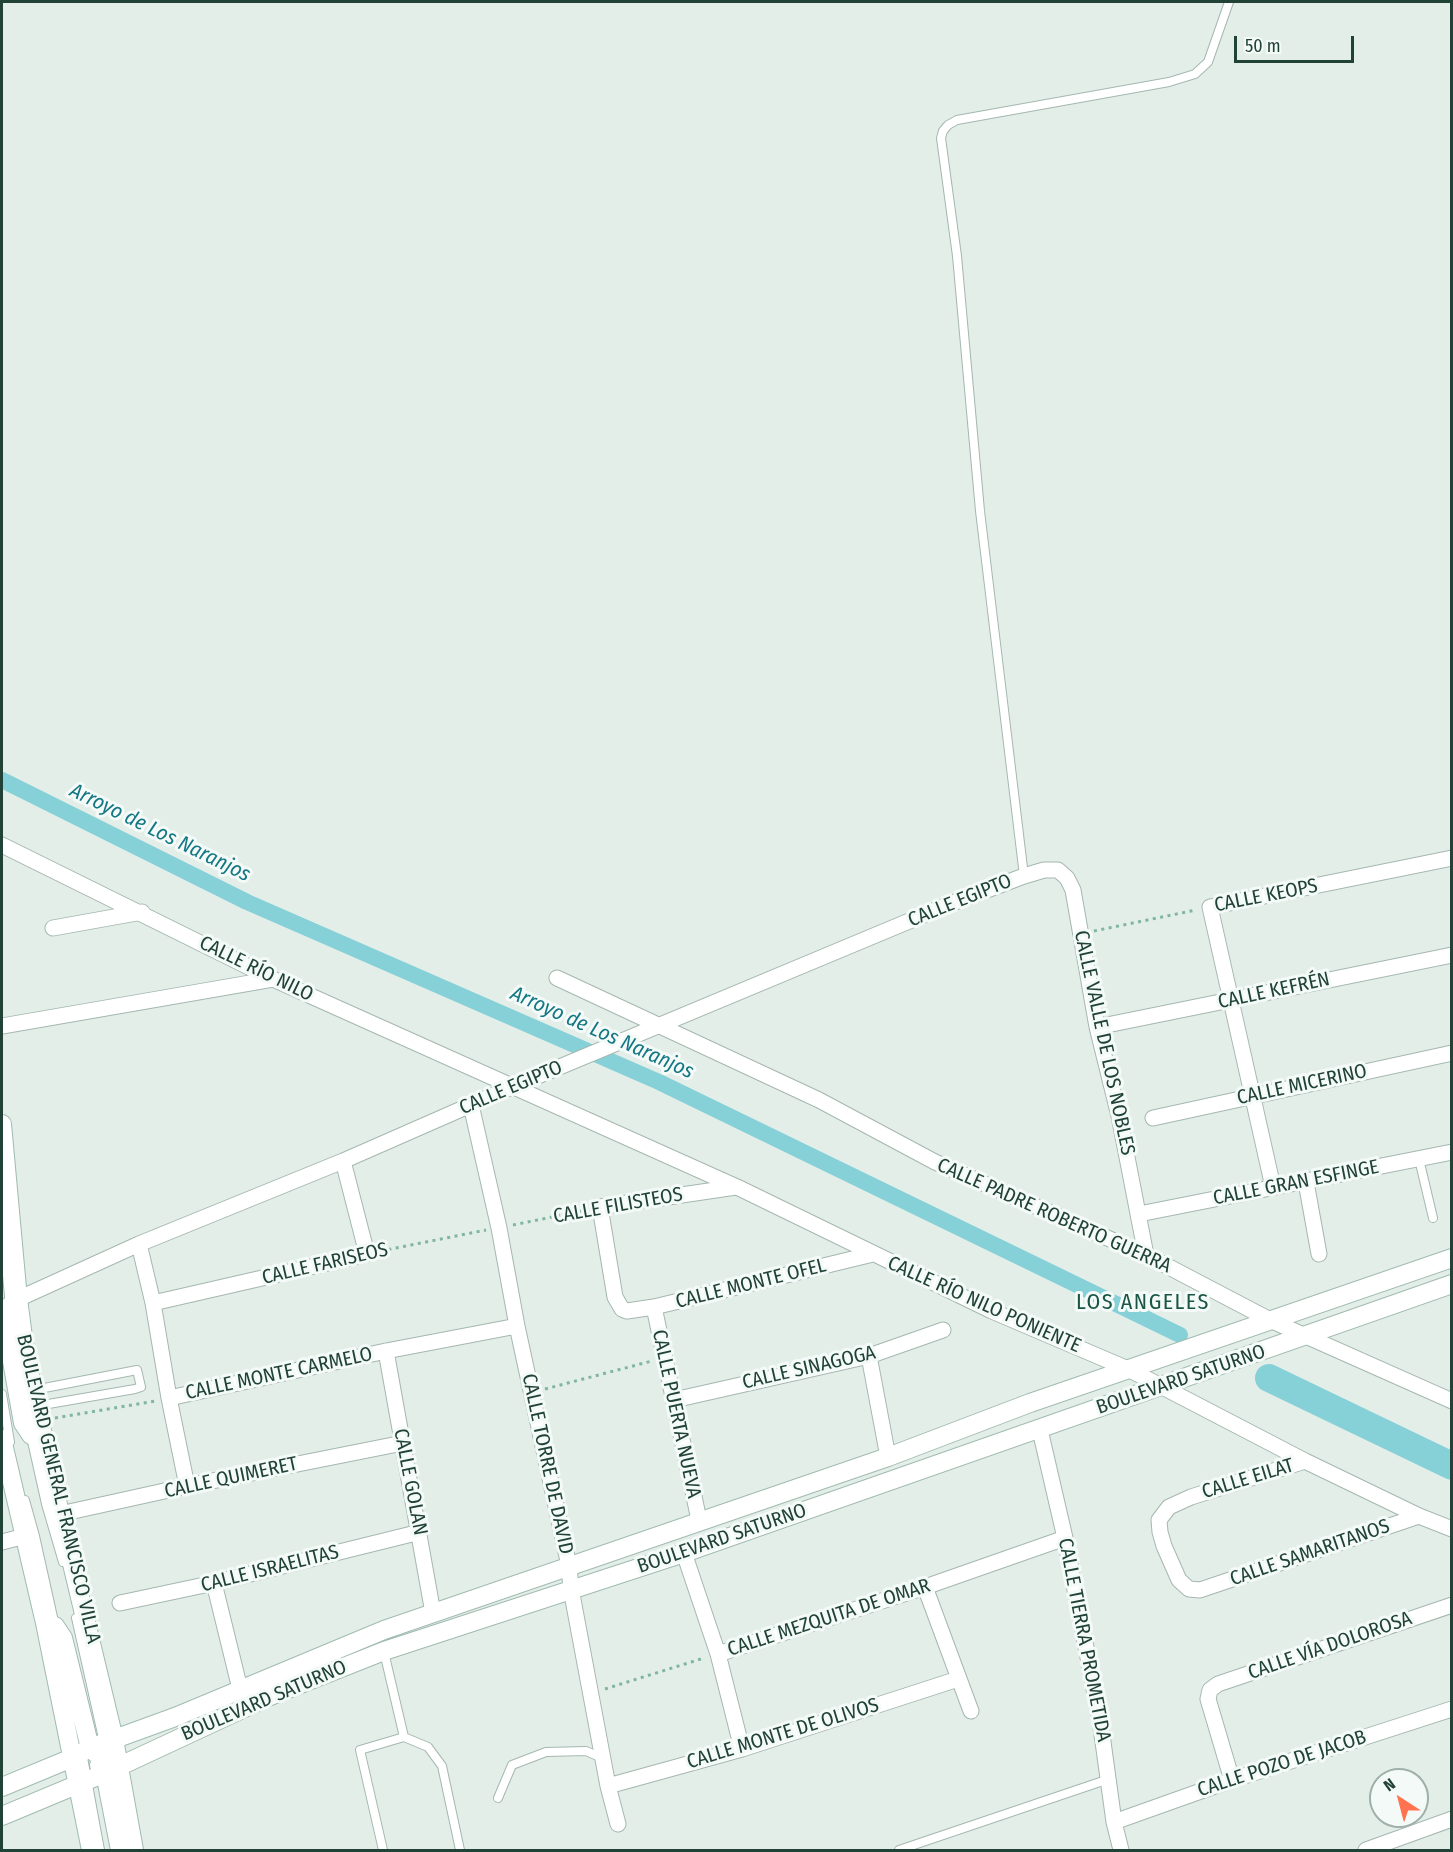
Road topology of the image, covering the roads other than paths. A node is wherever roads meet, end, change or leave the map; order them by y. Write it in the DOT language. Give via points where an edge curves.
graph roads {
  1 [pos="1229,2"];
  2 [pos="2,845"];
  3 [pos="1452,858"];
  4 [pos="1024,876"];
  5 [pos="142,912"];
  6 [pos="53,928"];
  7 [pos="1452,955"];
  8 [pos="557,978"];
  9 [pos="273,979"];
  10 [pos="1230,1000"];
  11 [pos="2,1026"];
  12 [pos="659,1027"];
  13 [pos="1097,1027"];
  14 [pos="1452,1053"];
  15 [pos="514,1086"];
  16 [pos="1253,1096"];
  17 [pos="471,1105"];
  18 [pos="1153,1118"];
  19 [pos="2,1124"];
  20 [pos="1452,1152"];
  21 [pos="1419,1159"];
  22 [pos="343,1161"];
  23 [pos="1306,1182"];
  24 [pos="737,1187"];
  25 [pos="1273,1187"];
  26 [pos="600,1207"];
  27 [pos="1139,1214"];
  28 [pos="1433,1218"];
  29 [pos="2,1222"];
  30 [pos="139,1244"];
  31 [pos="873,1254"];
  32 [pos="1319,1254"];
  33 [pos="1146,1255"];
  34 [pos="1452,1258"];
  35 [pos="1452,1284"];
  36 [pos="153,1303"];
  37 [pos="6,1305"];
  38 [pos="654,1307"];
  39 [pos="627,1311"];
  40 [pos="1272,1321"];
  41 [pos="517,1326"];
  42 [pos="942,1330"];
  43 [pos="1307,1336"];
  44 [pos="386,1351"];
  45 [pos="869,1356"];
  46 [pos="1128,1369"];
  47 [pos="1162,1385"];
  48 [pos="2,1394"];
  49 [pos="169,1398"];
  50 [pos="674,1400"];
  51 [pos="1452,1401"];
  52 [pos="37,1419"];
  53 [pos="1040,1430"];
  54 [pos="2,1439"];
  55 [pos="403,1443"];
  56 [pos="888,1456"];
  57 [pos="1305,1461"];
  58 [pos="187,1486"];
  59 [pos="60,1514"];
  60 [pos="1419,1516"];
  61 [pos="699,1520"];
  62 [pos="1452,1529"];
  63 [pos="420,1532"];
  64 [pos="25,1536"];
  65 [pos="1065,1538"];
  66 [pos="2,1542"];
  67 [pos="684,1553"];
  68 [pos="568,1566"];
  69 [pos="214,1583"];
  70 [pos="925,1587"];
  71 [pos="571,1588"];
  72 [pos="1200,1590"];
  73 [pos="120,1603"];
  74 [pos="1451,1607"];
  75 [pos="434,1613"];
  76 [pos="50,1624"];
  77 [pos="384,1651"];
  78 [pos="718,1654"];
  79 [pos="958,1679"];
  80 [pos="240,1689"];
  81 [pos="1452,1709"];
  82 [pos="971,1711"];
  83 [pos="404,1737"];
  84 [pos="742,1749"];
  85 [pos="99,1757"];
  86 [pos="603,1759"];
  87 [pos="1109,1779"];
  88 [pos="1232,1780"];
  89 [pos="82,1782"];
  90 [pos="608,1786"];
  91 [pos="2,1787"];
  92 [pos="498,1798"];
  93 [pos="2,1816"];
  94 [pos="1452,1819"];
  95 [pos="1114,1822"];
  96 [pos="618,1824"];
  97 [pos="91,1851"];
  98 [pos="100,1851"];
  99 [pos="120,1851"];
  100 [pos="125,1851"];
  101 [pos="134,1851"];
  102 [pos="383,1851"];
  103 [pos="460,1851"];
  104 [pos="899,1851"];
  105 [pos="1121,1851"];
  106 [pos="1366,1851"];
  1 -- 4 [label="lane" via="1212,53 1195,74 957,120 948,125 941,138"];
  2 -- 5 [label="street, CALLE RÍO NILO"];
  3 -- 10 [label="street, CALLE KEOPS" via="1210,907"];
  4 -- 12 [label="street, CALLE EGIPTO"];
  4 -- 13 [label="street, CALLE VALLE DE LOS NOBLES" via="1058,870 1067,878"];
  5 -- 6 [label="street"];
  5 -- 9 [label="street, CALLE RÍO NILO"];
  7 -- 10 [label="street, CALLE KEFRÉN"];
  8 -- 12 [label="street, CALLE PADRE ROBERTO GUERRA"];
  9 -- 11 [label="street"];
  9 -- 15 [label="street, CALLE RÍO NILO"];
  10 -- 13 [label="street, CALLE KEFRÉN"];
  10 -- 16 [label="street"];
  12 -- 15 [label="street, CALLE EGIPTO"];
  12 -- 33 [label="street, CALLE PADRE ROBERTO GUERRA" via="819,1100 934,1162"];
  13 -- 27 [label="street, CALLE VALLE DE LOS NOBLES"];
  14 -- 16 [label="street, CALLE MICERINO"];
  15 -- 17 [label="street, CALLE EGIPTO"];
  15 -- 24 [label="street, CALLE RÍO NILO PONIENTE"];
  16 -- 18 [label="street, CALLE MICERINO"];
  16 -- 25 [label="street"];
  17 -- 22 [label="street, CALLE EGIPTO"];
  17 -- 41 [label="street, CALLE TORRE DE DAVID"];
  19 -- 37 [label="street, BOULEVARD GENERAL FRANCISCO VILLA"];
  20 -- 21 [label="street, CALLE GRAN ESFINGE"];
  21 -- 23 [label="street, CALLE GRAN ESFINGE"];
  21 -- 28 [label="lane"];
  22 -- 30 [label="street, CALLE EGIPTO"];
  22 -- 36 [label="street, CALLE FARISEOS" via="367,1254"];
  23 -- 25 [label="street, CALLE GRAN ESFINGE"];
  23 -- 32 [label="street"];
  24 -- 26 [label="street, CALLE FILISTEOS"];
  24 -- 31 [label="street, CALLE RÍO NILO PONIENTE"];
  25 -- 27 [label="street, CALLE GRAN ESFINGE"];
  26 -- 39 [label="street, CALLE PUERTA NUEVA" via="615,1297"];
  27 -- 33 [label="street, CALLE VALLE DE LOS NOBLES"];
  29 -- 37 [label="lane"];
  30 -- 36 [label="street"];
  30 -- 37 [label="street, CALLE EGIPTO"];
  31 -- 38 [label="street, CALLE MONTE OFEL"];
  31 -- 46 [label="street, CALLE RÍO NILO PONIENTE" via="992,1311"];
  33 -- 40 [label="street, CALLE PADRE ROBERTO GUERRA"];
  34 -- 40 [label="street, BOULEVARD SATURNO"];
  35 -- 43 [label="street, BOULEVARD SATURNO"];
  36 -- 49 [label="street"];
  37 -- 52 [label="street, BOULEVARD GENERAL FRANCISCO VILLA" via="25,1352"];
  37 -- 52 [label="street" via="7,1333 23,1423"];
  38 -- 39 [label="street, CALLE MONTE OFEL"];
  38 -- 50 [label="street, CALLE PUERTA NUEVA"];
  40 -- 43 [label="street, CALLE PADRE ROBERTO GUERRA"];
  40 -- 46 [label="street, BOULEVARD SATURNO"];
  41 -- 44 [label="street, CALLE MONTE CARMELO"];
  41 -- 68 [label="street, CALLE TORRE DE DAVID"];
  42 -- 45 [label="street, CALLE SINAGOGA"];
  43 -- 47 [label="street, BOULEVARD SATURNO"];
  43 -- 51 [label="street, CALLE PADRE ROBERTO GUERRA"];
  44 -- 49 [label="street, CALLE MONTE CARMELO"];
  44 -- 55 [label="street, CALLE GOLAN"];
  45 -- 50 [label="street, CALLE SINAGOGA"];
  45 -- 56 [label="street"];
  46 -- 47 [label="street, CALLE RÍO NILO PONIENTE"];
  46 -- 56 [label="street, BOULEVARD SATURNO"];
  47 -- 53 [label="street, BOULEVARD SATURNO"];
  47 -- 57 [label="street, CALLE RÍO NILO PONIENTE"];
  48 -- 76 [label="lane" via="13,1458 35,1536"];
  49 -- 58 [label="street"];
  50 -- 61 [label="street, CALLE PUERTA NUEVA"];
  52 -- 52 [label="lane" via="141,1387 138,1370"];
  52 -- 59 [label="street, BOULEVARD GENERAL FRANCISCO VILLA"];
  52 -- 85 [label="lane" via="46,1504 66,1575"];
  53 -- 65 [label="street, CALLE TIERRA PROMETIDA"];
  53 -- 67 [label="street, BOULEVARD SATURNO"];
  54 -- 64 [label="street, BOULEVARD GENERAL FRANCISCO VILLA"];
  55 -- 58 [label="street, CALLE QUIMERET"];
  55 -- 63 [label="street, CALLE GOLAN"];
  56 -- 61 [label="street, BOULEVARD SATURNO"];
  57 -- 60 [label="street, CALLE RÍO NILO PONIENTE"];
  57 -- 72 [label="street, CALLE EILAT" via="1177,1502 1163,1513 1160,1532 1179,1580 1189,1589"];
  58 -- 59 [label="street, CALLE QUIMERET"];
  59 -- 85 [label="street, BOULEVARD GENERAL FRANCISCO VILLA"];
  60 -- 62 [label="street, CALLE RÍO NILO PONIENTE"];
  60 -- 72 [label="street, CALLE SAMARITANOS"];
  61 -- 68 [label="street, BOULEVARD SATURNO"];
  63 -- 69 [label="street, CALLE ISRAELITAS"];
  63 -- 75 [label="street, CALLE GOLAN"];
  64 -- 66 [label="street"];
  64 -- 76 [label="street, BOULEVARD GENERAL FRANCISCO VILLA"];
  65 -- 70 [label="street, CALLE MEZQUITA DE OMAR"];
  65 -- 87 [label="street, CALLE TIERRA PROMETIDA"];
  67 -- 71 [label="street, BOULEVARD SATURNO"];
  67 -- 78 [label="street"];
  68 -- 71 [label="street, CALLE TORRE DE DAVID"];
  68 -- 75 [label="street, BOULEVARD SATURNO"];
  69 -- 73 [label="street, CALLE ISRAELITAS"];
  69 -- 80 [label="street"];
  70 -- 78 [label="street, CALLE MEZQUITA DE OMAR"];
  70 -- 79 [label="street"];
  71 -- 77 [label="street, BOULEVARD SATURNO"];
  71 -- 86 [label="street, CALLE TORRE DE DAVID"];
  74 -- 88 [label="street, CALLE VÍA DOLOROSA" via="1218,1683 1210,1690 1208,1699"];
  75 -- 80 [label="street, BOULEVARD SATURNO"];
  76 -- 85 [label="street, BOULEVARD GENERAL FRANCISCO VILLA"];
  77 -- 83 [label="lane"];
  77 -- 85 [label="street, BOULEVARD SATURNO"];
  78 -- 84 [label="street"];
  79 -- 82 [label="street"];
  79 -- 84 [label="street, CALLE MONTE DE OLIVOS"];
  80 -- 85 [label="street, BOULEVARD SATURNO" via="175,1717"];
  81 -- 88 [label="street, CALLE POZO DE JACOB"];
  83 -- 102 [label="lane" via="360,1750"];
  83 -- 103 [label="lane" via="428,1747 442,1766"];
  84 -- 90 [label="street, CALLE MONTE DE OLIVOS"];
  85 -- 89 [label="street, BOULEVARD GENERAL FRANCISCO VILLA"];
  85 -- 89 [label="street, BOULEVARD SATURNO"];
  85 -- 91 [label="street, BOULEVARD SATURNO"];
  85 -- 99 [label="street"];
  85 -- 100 [label="lane"];
  85 -- 101 [label="street, BOULEVARD GENERAL FRANCISCO VILLA"];
  86 -- 90 [label="street, CALLE TORRE DE DAVID"];
  86 -- 92 [label="lane" via="586,1751 546,1752 512,1765"];
  87 -- 95 [label="street, CALLE TIERRA PROMETIDA"];
  87 -- 104 [label="lane"];
  88 -- 95 [label="street, CALLE POZO DE JACOB"];
  89 -- 93 [label="street, BOULEVARD SATURNO"];
  89 -- 97 [label="street, BOULEVARD GENERAL FRANCISCO VILLA"];
  89 -- 98 [label="lane"];
  90 -- 96 [label="street, CALLE TORRE DE DAVID"];
  94 -- 106 [label="street"];
  95 -- 105 [label="street, CALLE TIERRA PROMETIDA"];
}
